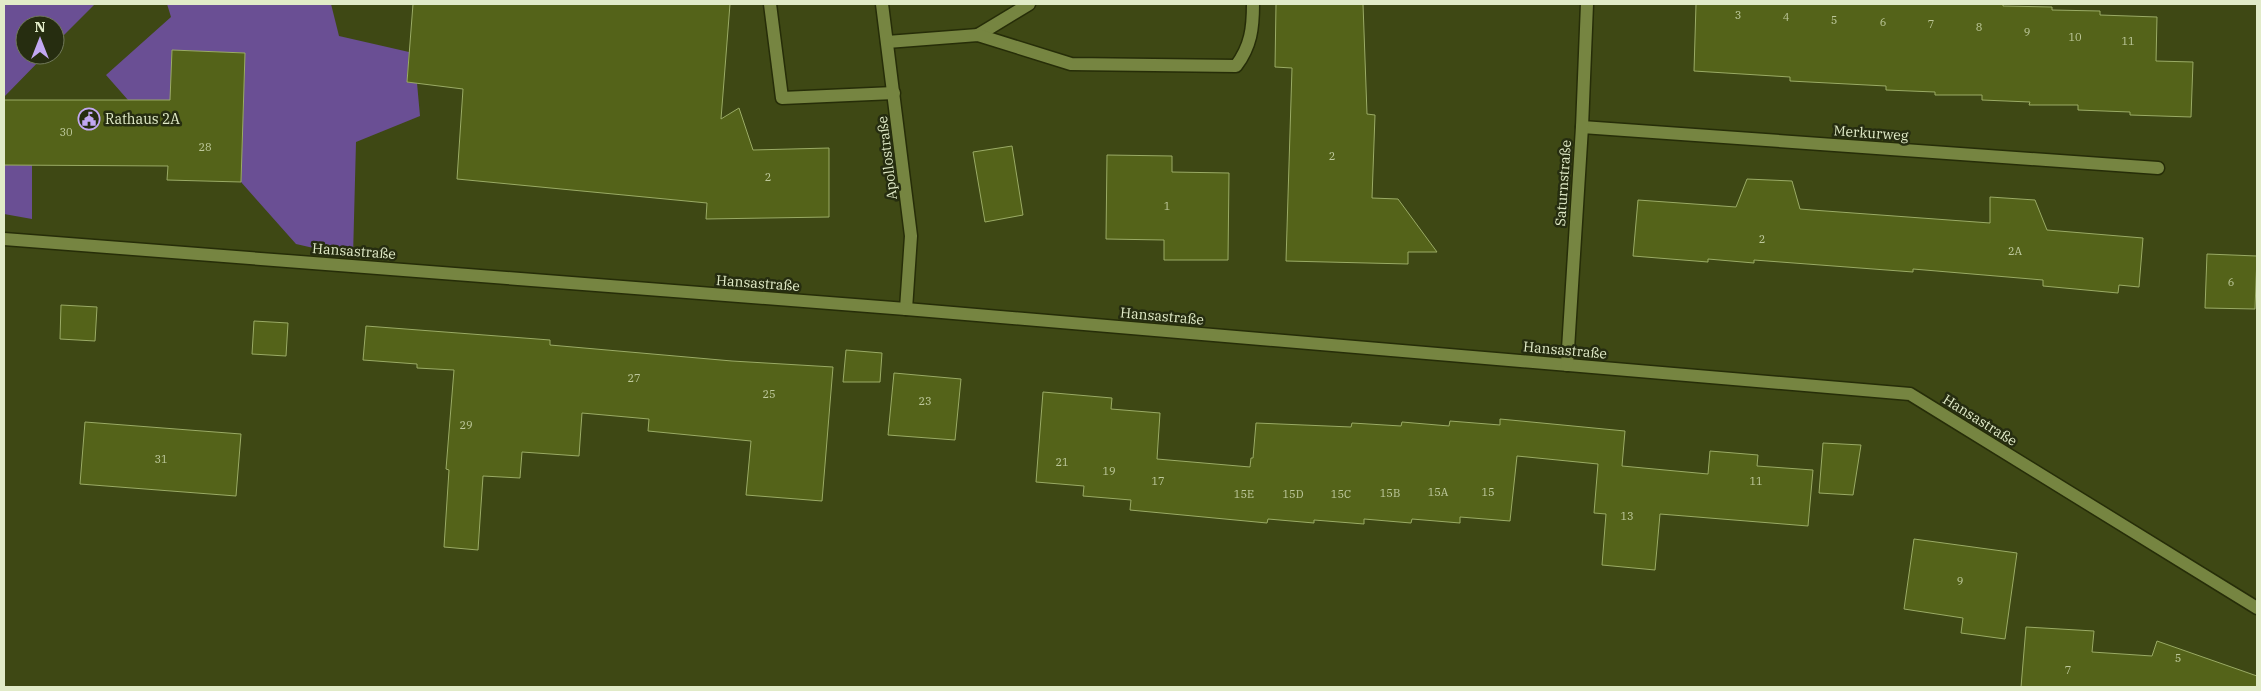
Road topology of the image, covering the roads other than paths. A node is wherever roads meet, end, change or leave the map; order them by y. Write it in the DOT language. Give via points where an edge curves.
graph roads {
  1 [pos="770,4"];
  2 [pos="882,4"];
  3 [pos="1028,4"];
  4 [pos="1253,4"];
  5 [pos="1587,4"];
  6 [pos="978,36"];
  7 [pos="887,42"];
  8 [pos="894,93"];
  9 [pos="1582,127"];
  10 [pos="2158,168"];
  11 [pos="4,239"];
  12 [pos="906,309"];
  13 [pos="1567,365"];
  14 [pos="2257,608"];
  1 -- 8 [label="street" via="782,98"];
  2 -- 7 [label="street, Apollostraße"];
  3 -- 6 [label="street"];
  4 -- 6 [label="street" via="1253,26 1246,52 1236,66 1072,64"];
  5 -- 9 [label="street, Saturnstraße"];
  6 -- 7 [label="street"];
  7 -- 8 [label="street, Apollostraße"];
  8 -- 12 [label="street, Apollostraße" via="911,236"];
  9 -- 10 [label="street, Merkurweg"];
  9 -- 13 [label="street, Saturnstraße"];
  11 -- 12 [label="street, Hansastraße"];
  12 -- 13 [label="street, Hansastraße"];
  13 -- 14 [label="street, Hansastraße" via="1910,394"];
}
